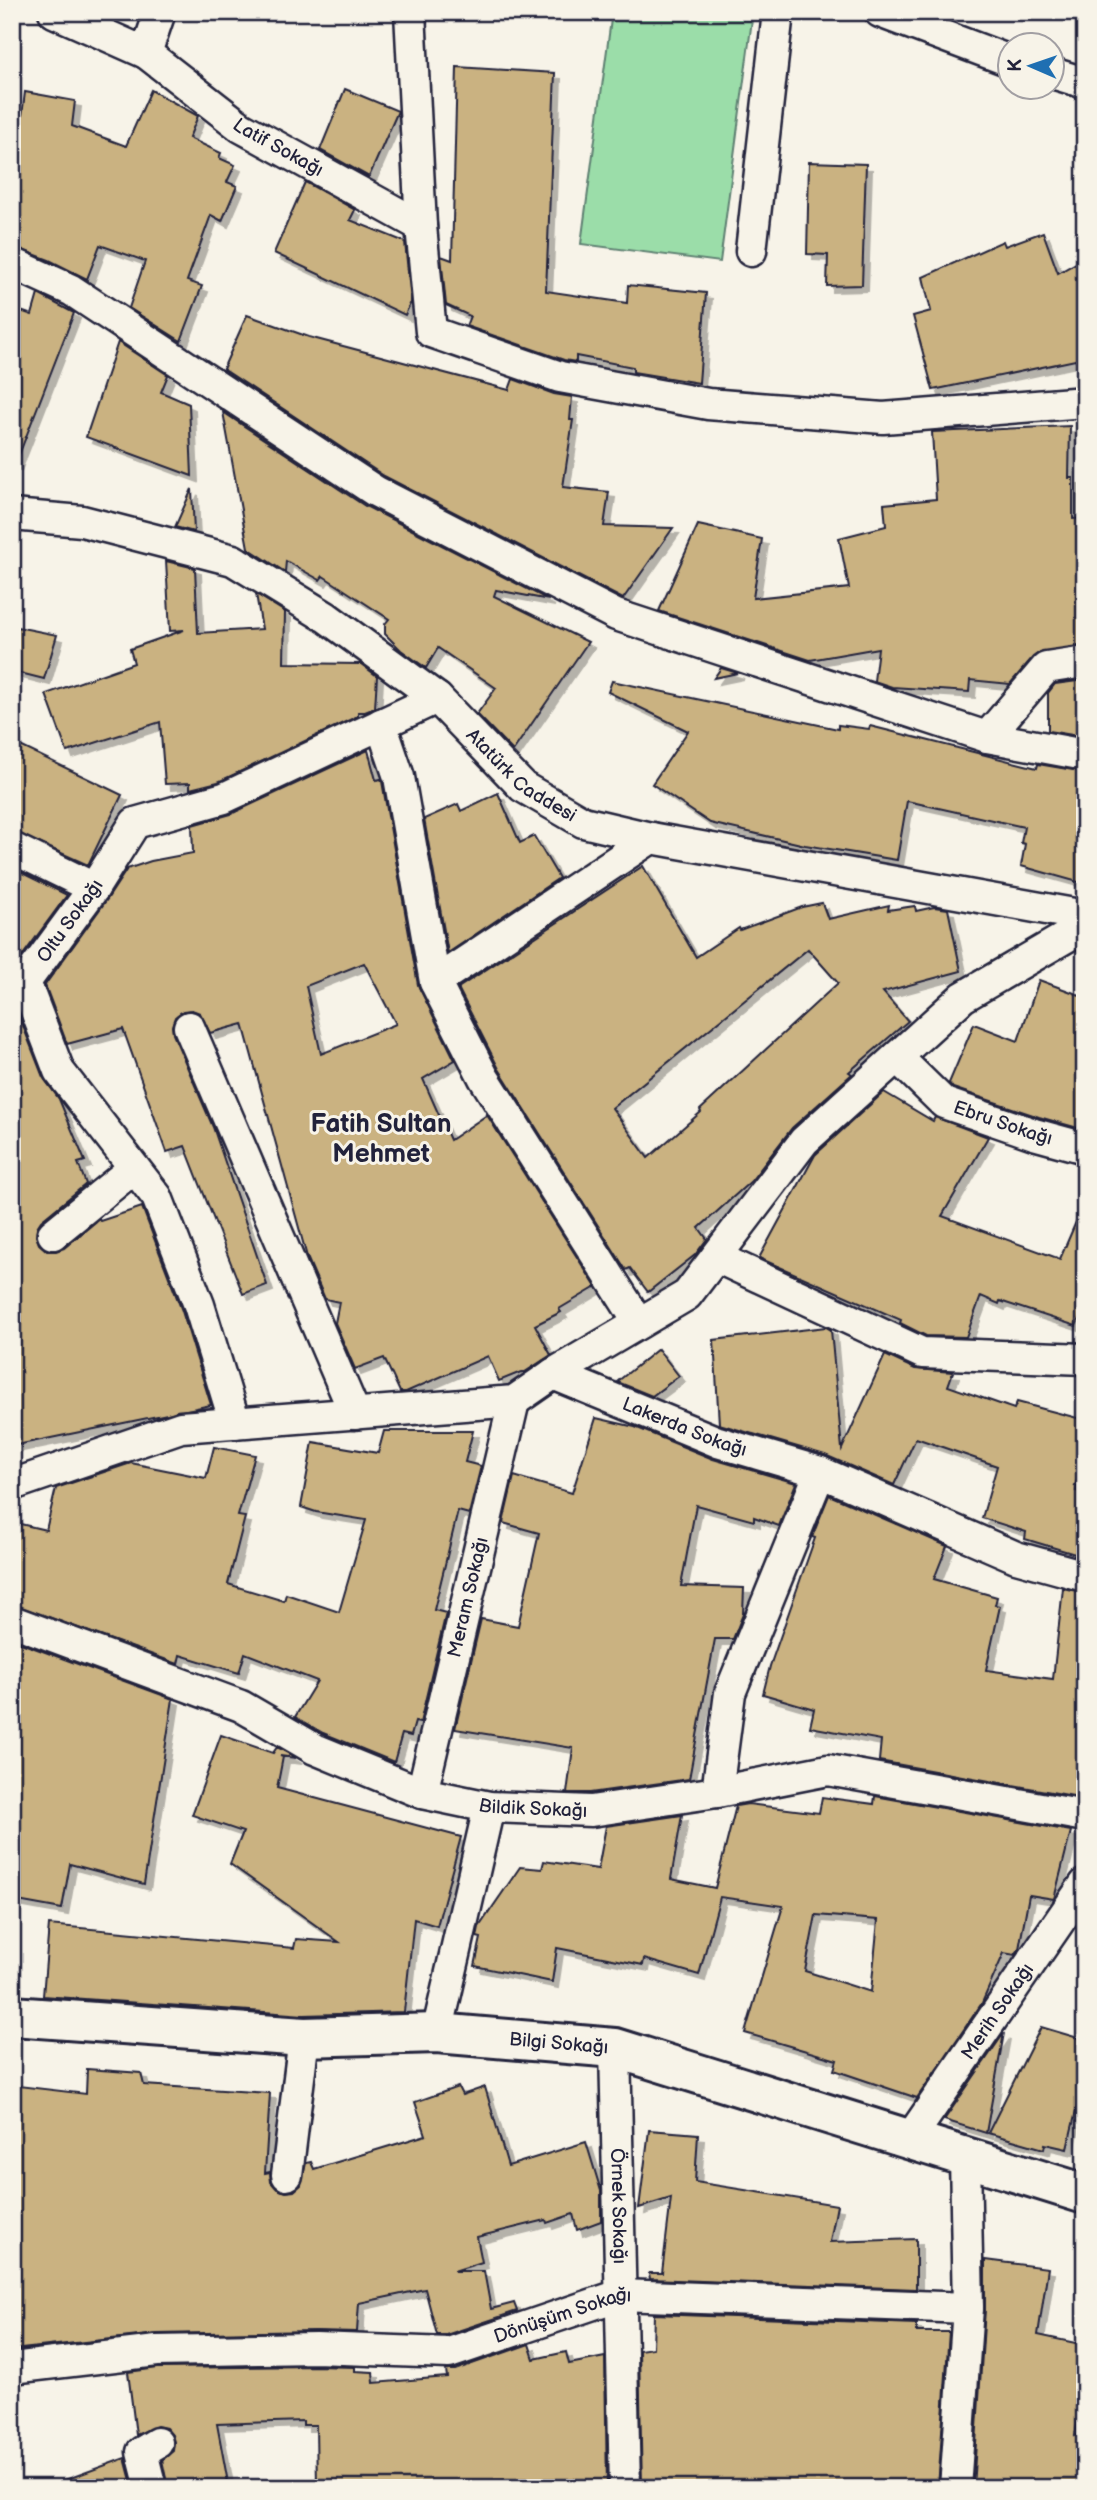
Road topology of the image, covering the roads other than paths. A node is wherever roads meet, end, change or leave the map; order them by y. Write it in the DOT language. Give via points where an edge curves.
graph roads {
  1 [pos="54,12"];
  2 [pos="160,12"];
  3 [pos="410,12"];
  4 [pos="778,12"];
  5 [pos="880,12"];
  6 [pos="146,53"];
  7 [pos="996,56"];
  8 [pos="1066,77"];
  9 [pos="1085,83"];
  10 [pos="421,226"];
  11 [pos="751,251"];
  12 [pos="12,263"];
  13 [pos="1085,402"];
  14 [pos="12,515"];
  15 [pos="1085,662"];
  16 [pos="437,698"];
  17 [pos="381,724"];
  18 [pos="987,737"];
  19 [pos="1085,755"];
  20 [pos="651,838"];
  21 [pos="12,848"];
  22 [pos="94,888"];
  23 [pos="1085,916"];
  24 [pos="1085,926"];
  25 [pos="435,982"];
  26 [pos="19,984"];
  27 [pos="189,1027"];
  28 [pos="897,1057"];
  29 [pos="1085,1147"];
  30 [pos="134,1168"];
  31 [pos="53,1234"];
  32 [pos="716,1257"];
  33 [pos="639,1323"];
  34 [pos="1085,1359"];
  35 [pos="553,1374"];
  36 [pos="514,1401"];
  37 [pos="355,1414"];
  38 [pos="235,1423"];
  39 [pos="820,1472"];
  40 [pos="12,1485"];
  41 [pos="1085,1576"];
  42 [pos="12,1620"];
  43 [pos="717,1792"];
  44 [pos="422,1793"];
  45 [pos="489,1807"];
  46 [pos="1085,1816"];
  47 [pos="1085,1884"];
  48 [pos="12,2016"];
  49 [pos="437,2033"];
  50 [pos="304,2037"];
  51 [pos="615,2048"];
  52 [pos="909,2140"];
  53 [pos="965,2157"];
  54 [pos="287,2175"];
  55 [pos="1085,2194"];
  56 [pos="620,2295"];
  57 [pos="968,2308"];
  58 [pos="12,2368"];
  59 [pos="157,2443"];
  60 [pos="151,2488"];
  61 [pos="625,2488"];
  62 [pos="955,2488"];
  1 -- 6 [label="street, Latif Sokağı"];
  2 -- 6 [label="street"];
  3 -- 10 [label="street"];
  4 -- 11 [label="street"];
  5 -- 7 [label="street"];
  6 -- 10 [label="street, Latif Sokağı" via="241,127"];
  8 -- 9 [label="street"];
  10 -- 13 [label="street" via="431,332 560,377 708,404 883,418"];
  12 -- 18 [label="street" via="71,290 375,491 616,615"];
  14 -- 16 [label="street, Atatürk Caddesi" via="82,521 233,560 326,617"];
  15 -- 18 [label="street" via="1046,668"];
  16 -- 17 [label="street, Oltu Sokağı"];
  16 -- 20 [label="street, Atatürk Caddesi" via="523,786 583,822"];
  17 -- 22 [label="street, Oltu Sokağı" via="224,798 135,823"];
  17 -- 25 [label="street" via="399,777"];
  18 -- 19 [label="street"];
  20 -- 23 [label="street, Atatürk Caddesi"];
  20 -- 25 [label="street"];
  21 -- 22 [label="street"];
  22 -- 26 [label="street, Oltu Sokağı"];
  24 -- 28 [label="street" via="963,997"];
  25 -- 33 [label="street" via="484,1078"];
  26 -- 30 [label="street, Oltu Sokağı" via="59,1071"];
  27 -- 37 [label="street"];
  28 -- 29 [label="street, Ebru Sokağı" via="944,1103"];
  28 -- 32 [label="street" via="804,1141"];
  30 -- 31 [label="street"];
  30 -- 38 [label="street, Oltu Sokağı" via="162,1209 199,1305"];
  32 -- 33 [label="street" via="687,1295"];
  32 -- 34 [label="street" via="922,1353"];
  33 -- 35 [label="street"];
  35 -- 36 [label="street"];
  35 -- 39 [label="street, Lakerda Sokağı" via="718,1443"];
  36 -- 37 [label="street"];
  36 -- 44 [label="street, Meram Sokağı"];
  37 -- 38 [label="street"];
  38 -- 40 [label="street" via="181,1427"];
  39 -- 41 [label="street, Lakerda Sokağı" via="1016,1557"];
  39 -- 43 [label="street" via="730,1693"];
  42 -- 44 [label="street, Bildik Sokağı" via="241,1706 315,1749"];
  43 -- 45 [label="street, Bildik Sokağı" via="591,1811"];
  43 -- 46 [label="street, Bildik Sokağı" via="828,1770"];
  44 -- 45 [label="street, Bildik Sokağı"];
  45 -- 49 [label="street"];
  47 -- 52 [label="street, Merih Sokağı"];
  48 -- 50 [label="street, Bilgi Sokağı"];
  49 -- 50 [label="street, Bilgi Sokağı"];
  49 -- 51 [label="street, Bilgi Sokağı"];
  50 -- 54 [label="street"];
  51 -- 52 [label="street, Bilgi Sokağı"];
  51 -- 56 [label="street, Örnek Sokağı"];
  52 -- 53 [label="street, Bilgi Sokağı"];
  53 -- 55 [label="street, Bilgi Sokağı"];
  53 -- 57 [label="street"];
  56 -- 57 [label="street, Dönüşüm Sokağı"];
  56 -- 58 [label="street, Dönüşüm Sokağı" via="449,2353 316,2348 157,2351"];
  56 -- 61 [label="street, Örnek Sokağı"];
  57 -- 62 [label="street"];
  59 -- 60 [label="street" via="142,2452"];
}
